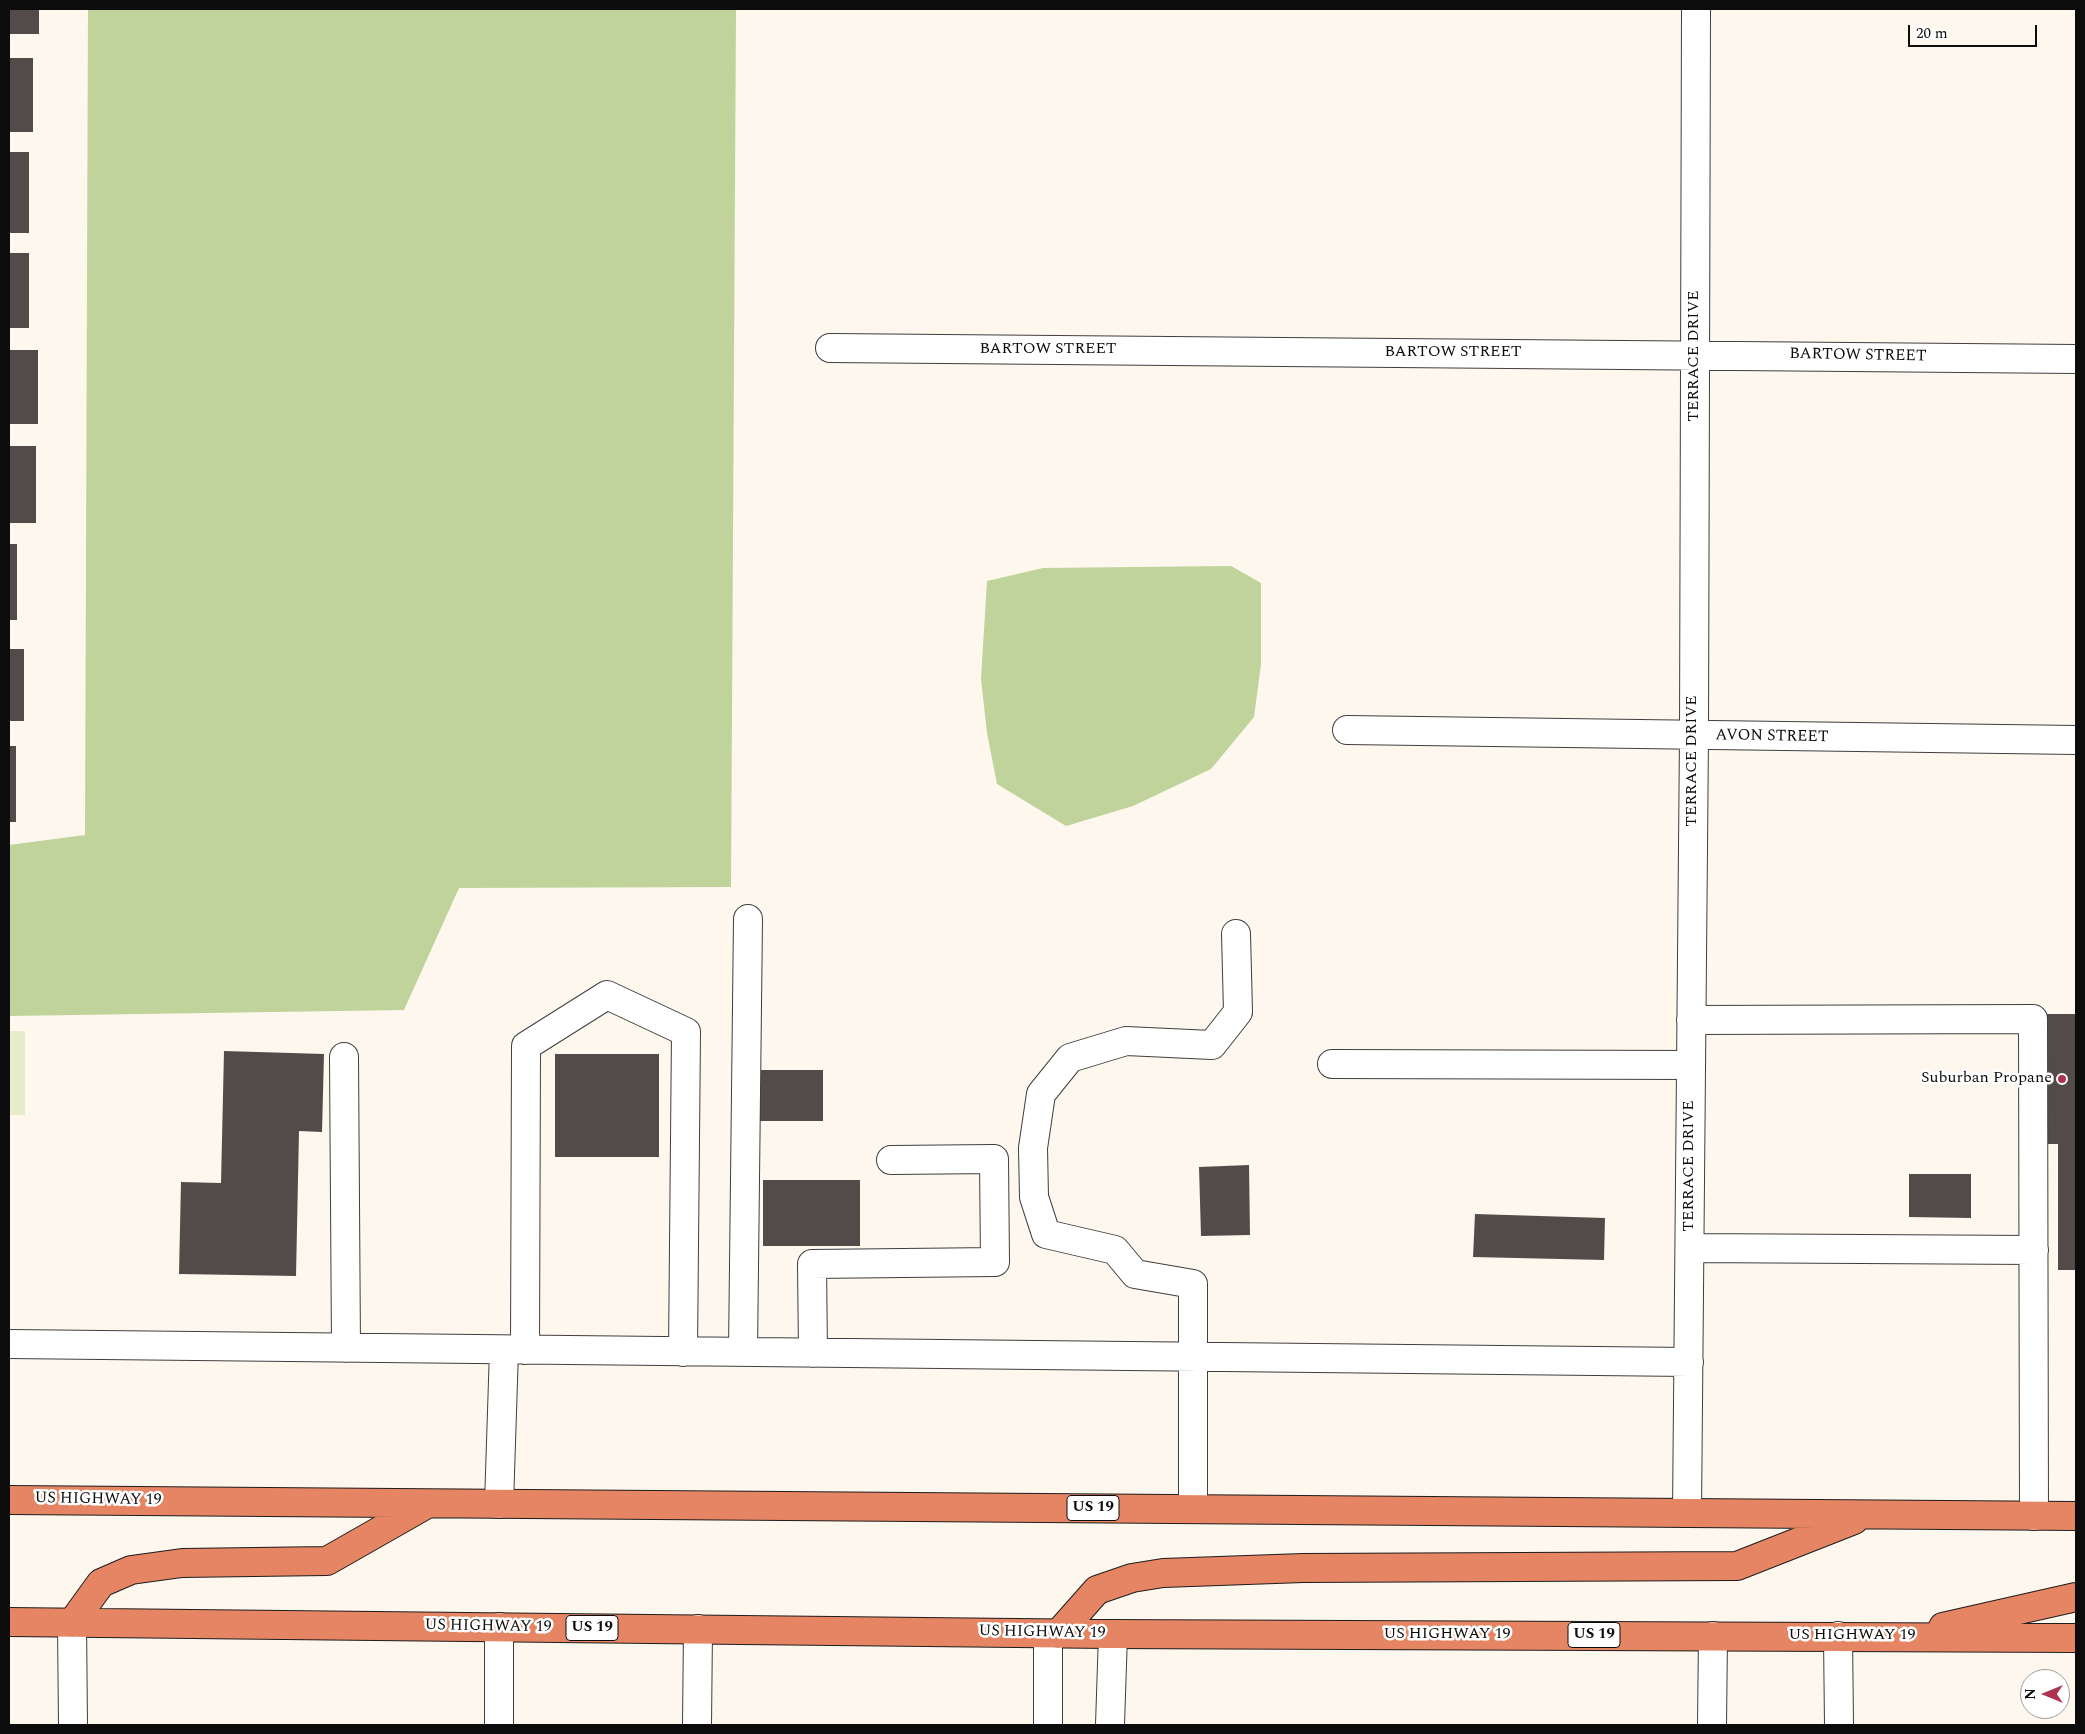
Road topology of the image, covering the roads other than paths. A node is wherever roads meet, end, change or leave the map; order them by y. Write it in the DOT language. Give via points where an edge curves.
graph roads {
  1 [pos="1696,9"];
  2 [pos="830,348"];
  3 [pos="1695,355"];
  4 [pos="2076,359"];
  5 [pos="1347,730"];
  6 [pos="1694,736"];
  7 [pos="2076,740"];
  8 [pos="748,919"];
  9 [pos="1236,934"];
  10 [pos="1691,1020"];
  11 [pos="344,1057"];
  12 [pos="1332,1064"];
  13 [pos="1691,1065"];
  14 [pos="891,1160"];
  15 [pos="1690,1248"];
  16 [pos="2034,1250"];
  17 [pos="9,1344"];
  18 [pos="346,1348"];
  19 [pos="514,1350"];
  20 [pos="683,1352"];
  21 [pos="743,1352"];
  22 [pos="813,1353"];
  23 [pos="1193,1357"];
  24 [pos="1689,1362"];
  25 [pos="9,1500"];
  26 [pos="428,1503"];
  27 [pos="499,1504"];
  28 [pos="1193,1508"];
  29 [pos="1688,1513"];
  30 [pos="1868,1515"];
  31 [pos="2034,1516"];
  32 [pos="2076,1516"];
  33 [pos="2076,1597"];
  34 [pos="9,1622"];
  35 [pos="72,1623"];
  36 [pos="499,1627"];
  37 [pos="698,1629"];
  38 [pos="1053,1634"];
  39 [pos="1113,1634"];
  40 [pos="1713,1636"];
  41 [pos="1838,1636"];
  42 [pos="1898,1637"];
  43 [pos="2076,1638"];
  44 [pos="72,1725"];
  45 [pos="499,1725"];
  46 [pos="697,1725"];
  47 [pos="1048,1725"];
  48 [pos="1110,1725"];
  49 [pos="1712,1725"];
  50 [pos="1839,1725"];
  1 -- 3 [label="street, TERRACE DRIVE"];
  2 -- 3 [label="street, BARTOW STREET"];
  3 -- 4 [label="street, BARTOW STREET"];
  3 -- 6 [label="street, TERRACE DRIVE"];
  5 -- 6 [label="street, AVON STREET"];
  6 -- 7 [label="street, AVON STREET"];
  6 -- 10 [label="street, TERRACE DRIVE"];
  8 -- 21 [label="street"];
  9 -- 23 [label="street" via="1238,1012 1212,1044 1126,1041 1070,1058 1042,1094 1033,1148 1034,1198 1046,1234 1115,1250 1135,1274 1193,1284"];
  10 -- 13 [label="street, TERRACE DRIVE"];
  10 -- 16 [label="street" via="2033,1019"];
  11 -- 18 [label="street"];
  12 -- 13 [label="street"];
  13 -- 15 [label="street, TERRACE DRIVE"];
  14 -- 22 [label="street" via="994,1159 994,1262 812,1264"];
  15 -- 16 [label="street"];
  15 -- 24 [label="street, TERRACE DRIVE"];
  16 -- 31 [label="street"];
  17 -- 18 [label="street"];
  18 -- 19 [label="street"];
  19 -- 20 [label="street"];
  19 -- 20 [label="street" via="526,1046 607,995 686,1032"];
  19 -- 27 [label="street"];
  20 -- 21 [label="street"];
  21 -- 22 [label="street"];
  22 -- 23 [label="street"];
  23 -- 24 [label="street"];
  23 -- 28 [label="street"];
  24 -- 29 [label="street, TERRACE DRIVE"];
  25 -- 26 [label="highway, US HIGHWAY 19 / US 19"];
  26 -- 27 [label="highway, US HIGHWAY 19 / US 19"];
  26 -- 35 [label="highway" via="327,1561 182,1562 131,1570 101,1583"];
  27 -- 28 [label="highway, US HIGHWAY 19 / US 19"];
  28 -- 29 [label="highway, US HIGHWAY 19 / US 19"];
  29 -- 30 [label="highway, US HIGHWAY 19 / US 19"];
  30 -- 31 [label="highway, US HIGHWAY 19 / US 19"];
  30 -- 38 [label="highway" via="1736,1566 1303,1568 1163,1573 1132,1578 1097,1590"];
  31 -- 32 [label="highway, US HIGHWAY 19 / US 19"];
  33 -- 42 [label="highway"];
  34 -- 35 [label="highway, US HIGHWAY 19 / US 19"];
  35 -- 36 [label="highway, US HIGHWAY 19 / US 19"];
  35 -- 44 [label="street"];
  36 -- 37 [label="highway, US HIGHWAY 19 / US 19"];
  36 -- 45 [label="street"];
  37 -- 38 [label="highway, US HIGHWAY 19 / US 19"];
  37 -- 46 [label="street"];
  38 -- 39 [label="highway, US HIGHWAY 19 / US 19"];
  38 -- 47 [label="street"];
  39 -- 40 [label="highway, US HIGHWAY 19 / US 19"];
  39 -- 48 [label="street"];
  40 -- 41 [label="highway, US HIGHWAY 19 / US 19"];
  40 -- 49 [label="street"];
  41 -- 42 [label="highway, US HIGHWAY 19 / US 19"];
  41 -- 50 [label="street"];
  42 -- 43 [label="highway, US HIGHWAY 19 / US 19"];
}
